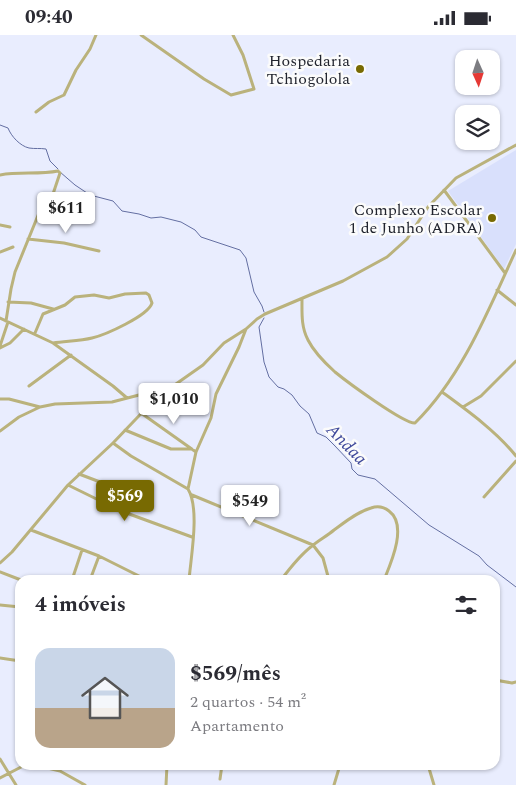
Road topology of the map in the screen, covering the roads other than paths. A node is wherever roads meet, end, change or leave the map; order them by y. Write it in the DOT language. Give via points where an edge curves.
graph roads {
  1 [pos="96,35"];
  2 [pos="140,35"];
  3 [pos="233,35"];
  4 [pos="36,112"];
  5 [pos="516,145"];
  6 [pos="0,175"];
  7 [pos="444,189"];
  8 [pos="0,225"];
  9 [pos="10,227"];
  10 [pos="28,239"];
  11 [pos="13,247"];
  12 [pos="516,250"];
  13 [pos="0,251"];
  14 [pos="99,251"];
  15 [pos="505,273"];
  16 [pos="497,290"];
  17 [pos="302,299"];
  18 [pos="8,302"];
  19 [pos="516,305"];
  20 [pos="53,309"];
  21 [pos="0,318"];
  22 [pos="7,321"];
  23 [pos="24,329"];
  24 [pos="246,329"];
  25 [pos="35,333"];
  26 [pos="53,343"];
  27 [pos="0,347"];
  28 [pos="70,355"];
  29 [pos="516,361"];
  30 [pos="29,386"];
  31 [pos="175,386"];
  32 [pos="442,392"];
  33 [pos="127,398"];
  34 [pos="0,399"];
  35 [pos="40,407"];
  36 [pos="463,407"];
  37 [pos="141,413"];
  38 [pos="0,431"];
  39 [pos="125,431"];
  40 [pos="113,443"];
  41 [pos="192,449"];
  42 [pos="196,452"];
  43 [pos="516,456"];
  44 [pos="516,461"];
  45 [pos="79,474"];
  46 [pos="68,485"];
  47 [pos="188,489"];
  48 [pos="129,493"];
  49 [pos="192,495"];
  50 [pos="484,497"];
  51 [pos="31,530"];
  52 [pos="192,537"];
  53 [pos="313,545"];
  54 [pos="82,550"];
  55 [pos="99,556"];
  56 [pos="0,563"];
  57 [pos="0,572"];
  58 [pos="74,575"];
  59 [pos="92,575"];
  60 [pos="137,575"];
  61 [pos="189,575"];
  62 [pos="285,575"];
  63 [pos="328,575"];
  64 [pos="386,575"];
  65 [pos="15,578"];
  66 [pos="0,605"];
  67 [pos="15,606"];
  68 [pos="0,658"];
  69 [pos="15,660"];
  70 [pos="500,681"];
  71 [pos="516,682"];
  72 [pos="0,759"];
  73 [pos="15,770"];
  74 [pos="56,770"];
  75 [pos="165,770"];
  76 [pos="221,770"];
  77 [pos="338,770"];
  78 [pos="430,770"];
  79 [pos="9,773"];
  80 [pos="0,778"];
  81 [pos="220,779"];
  82 [pos="16,785"];
  83 [pos="85,785"];
  84 [pos="166,785"];
  85 [pos="334,785"];
  86 [pos="434,785"];
  1 -- 4 [label="street" via="64,95"];
  2 -- 3 [label="street" via="231,95 254,89"];
  5 -- 7 [label="street" via="456,178"];
  6 -- 10 [label="street" via="59,171 53,193 39,213"];
  7 -- 15 [label="street"];
  7 -- 17 [label="street" via="407,239 387,257"];
  8 -- 9 [label="street"];
  10 -- 14 [label="street"];
  10 -- 18 [label="street"];
  11 -- 13 [label="street"];
  12 -- 15 [label="street"];
  15 -- 16 [label="street"];
  16 -- 19 [label="street"];
  16 -- 32 [label="street" via="470,348"];
  17 -- 24 [label="street" via="265,314"];
  17 -- 32 [label="street" via="302,323 314,350 344,379 394,413 416,423"];
  18 -- 20 [label="street" via="31,303"];
  18 -- 22 [label="street"];
  20 -- 25 [label="street" via="43,314"];
  20 -- 26 [label="street" via="86,295 109,298 146,293 152,303 134,319 100,335"];
  21 -- 22 [label="street"];
  22 -- 23 [label="street"];
  22 -- 27 [label="street"];
  23 -- 25 [label="street"];
  23 -- 27 [label="street" via="10,343"];
  24 -- 31 [label="street" via="224,343"];
  24 -- 42 [label="street" via="216,394 211,418"];
  25 -- 26 [label="street"];
  26 -- 28 [label="street"];
  28 -- 30 [label="street"];
  28 -- 33 [label="street"];
  29 -- 36 [label="street" via="481,396"];
  31 -- 33 [label="street"];
  31 -- 37 [label="street"];
  32 -- 36 [label="street"];
  33 -- 35 [label="street"];
  34 -- 35 [label="street"];
  35 -- 38 [label="street"];
  36 -- 43 [label="street"];
  37 -- 39 [label="street"];
  37 -- 41 [label="street"];
  39 -- 40 [label="street"];
  39 -- 41 [label="street" via="171,449"];
  40 -- 45 [label="street"];
  40 -- 47 [label="street"];
  41 -- 42 [label="street"];
  42 -- 47 [label="street"];
  44 -- 50 [label="street"];
  45 -- 46 [label="street"];
  45 -- 48 [label="street"];
  46 -- 51 [label="street"];
  46 -- 52 [label="street" via="120,511"];
  47 -- 49 [label="street"];
  49 -- 52 [label="street"];
  49 -- 53 [label="street"];
  51 -- 54 [label="street"];
  51 -- 56 [label="street"];
  52 -- 61 [label="street"];
  53 -- 62 [label="street"];
  53 -- 63 [label="street" via="323,559"];
  53 -- 64 [label="street" via="361,512 374,507 384,508 396,522 398,534 395,554"];
  54 -- 55 [label="street"];
  54 -- 58 [label="street"];
  55 -- 59 [label="street"];
  55 -- 60 [label="street"];
  57 -- 65 [label="street"];
  66 -- 67 [label="street"];
  68 -- 69 [label="street"];
  70 -- 71 [label="street"];
  72 -- 79 [label="street"];
  73 -- 79 [label="street"];
  74 -- 83 [label="street"];
  75 -- 84 [label="street"];
  76 -- 81 [label="street"];
  77 -- 85 [label="street"];
  78 -- 86 [label="street"];
  79 -- 80 [label="street"];
  79 -- 82 [label="street"];
}
